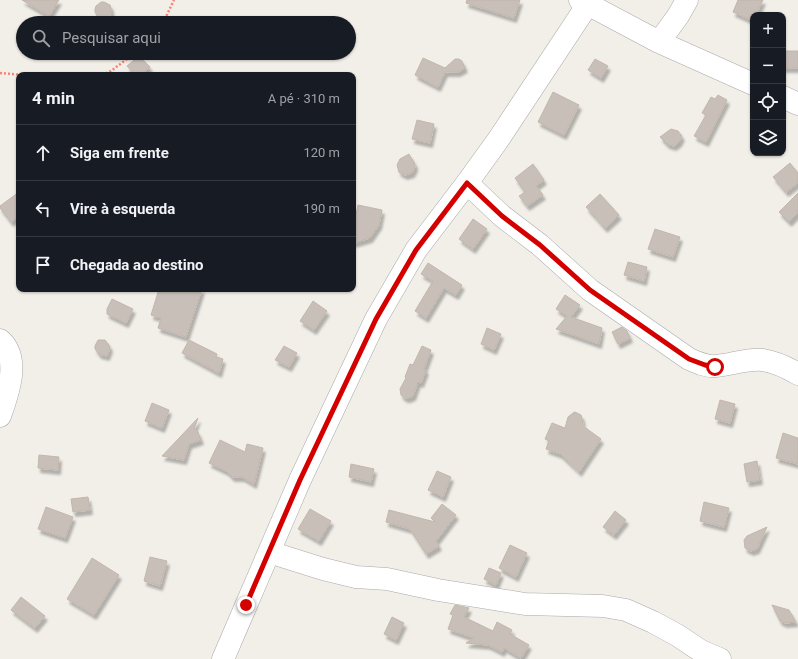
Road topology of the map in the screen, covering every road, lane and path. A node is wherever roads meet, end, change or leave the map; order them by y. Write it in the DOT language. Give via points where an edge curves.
graph roads {
  1 [pos="174,0"];
  2 [pos="687,0"];
  3 [pos="584,2"];
  4 [pos="166,16"];
  5 [pos="659,42"];
  6 [pos="126,60"];
  7 [pos="110,72"];
  8 [pos="0,73"];
  9 [pos="16,74"];
  10 [pos="750,83"];
  11 [pos="786,99"];
  12 [pos="798,104"];
  13 [pos="467,183"];
  14 [pos="0,340"];
  15 [pos="798,374"];
  16 [pos="0,416"];
  17 [pos="269,552"];
  18 [pos="223,659"];
  19 [pos="720,659"];
  1 -- 4 [label="path"];
  2 -- 5 [label="street"];
  3 -- 5 [label="street"];
  3 -- 13 [label="street" via="506,128"];
  5 -- 10 [label="street"];
  6 -- 7 [label="path"];
  8 -- 9 [label="path"];
  11 -- 12 [label="street"];
  13 -- 15 [label="street" via="590,290 689,359 715,367 763,360 789,368"];
  13 -- 17 [label="street" via="416,250 376,319"];
  14 -- 16 [label="street" via="8,348 11,371 9,389"];
  17 -- 18 [label="street"];
  17 -- 19 [label="street" via="356,577 387,579 525,604 603,606 626,610"];
}
